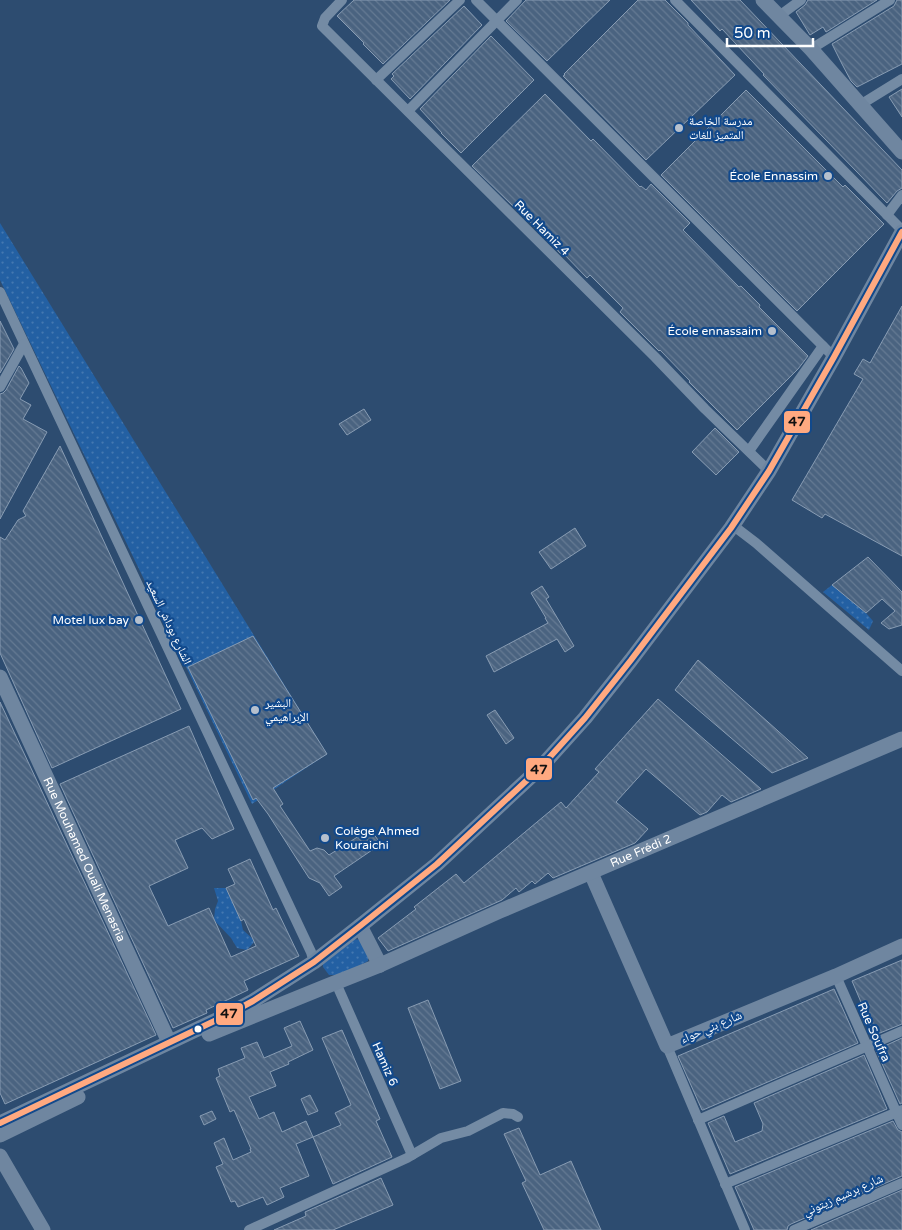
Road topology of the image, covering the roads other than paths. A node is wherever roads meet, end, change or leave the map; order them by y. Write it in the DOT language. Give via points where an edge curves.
graph roads {
  1 [pos="342,0"];
  2 [pos="460,0"];
  3 [pos="476,0"];
  4 [pos="517,0"];
  5 [pos="675,0"];
  6 [pos="763,0"];
  7 [pos="801,0"];
  8 [pos="890,0"];
  9 [pos="779,16"];
  10 [pos="496,20"];
  11 [pos="811,49"];
  12 [pos="902,79"];
  13 [pos="376,80"];
  14 [pos="860,105"];
  15 [pos="408,111"];
  16 [pos="902,152"];
  17 [pos="902,195"];
  18 [pos="887,215"];
  19 [pos="902,231"];
  20 [pos="902,248"];
  21 [pos="0,292"];
  22 [pos="24,344"];
  23 [pos="823,346"];
  24 [pos="834,357"];
  25 [pos="0,387"];
  26 [pos="749,451"];
  27 [pos="769,471"];
  28 [pos="739,530"];
  29 [pos="902,671"];
  30 [pos="0,677"];
  31 [pos="902,739"];
  32 [pos="591,873"];
  33 [pos="362,930"];
  34 [pos="902,946"];
  35 [pos="314,962"];
  36 [pos="380,965"];
  37 [pos="836,976"];
  38 [pos="331,984"];
  39 [pos="902,1030"];
  40 [pos="169,1042"];
  41 [pos="867,1045"];
  42 [pos="667,1046"];
  43 [pos="899,1111"];
  44 [pos="518,1117"];
  45 [pos="698,1120"];
  46 [pos="0,1122"];
  47 [pos="902,1126"];
  48 [pos="0,1135"];
  49 [pos="412,1155"];
  50 [pos="0,1156"];
  51 [pos="902,1182"];
  52 [pos="725,1184"];
  53 [pos="43,1230"];
  54 [pos="249,1230"];
  55 [pos="745,1230"];
  56 [pos="794,1230"];
  1 -- 13 [label="street, Rue Hamiz 4" via="322,26"];
  2 -- 13 [label="street"];
  3 -- 10 [label="street"];
  4 -- 10 [label="street"];
  5 -- 18 [label="street"];
  6 -- 9 [label="main road"];
  7 -- 9 [label="street"];
  8 -- 11 [label="street"];
  9 -- 11 [label="main road"];
  10 -- 15 [label="street"];
  10 -- 23 [label="street"];
  11 -- 14 [label="main road"];
  12 -- 14 [label="street"];
  13 -- 15 [label="street, Rue Hamiz 4"];
  14 -- 16 [label="main road"];
  15 -- 26 [label="street, Rue Hamiz 4"];
  17 -- 18 [label="street"];
  18 -- 19 [label="street"];
  19 -- 24 [label="main road"];
  20 -- 28 [label="main road" via="841,361"];
  21 -- 22 [label="street, الشارع بوداش السعيد"];
  22 -- 25 [label="street"];
  22 -- 35 [label="street, الشارع بوداش السعيد"];
  23 -- 24 [label="street"];
  23 -- 26 [label="street"];
  24 -- 27 [label="main road"];
  26 -- 27 [label="street, Rue Hamiz 4"];
  27 -- 33 [label="main road" via="731,528 585,718 540,768"];
  28 -- 29 [label="street"];
  28 -- 33 [label="main road" via="592,723 552,766 455,859"];
  30 -- 40 [label="main road, Rue Mouhamed Ouali Menasria"];
  31 -- 32 [label="main road, Rue Frédi 2"];
  32 -- 36 [label="main road, Rue Frédi 2"];
  32 -- 42 [label="main road, شارع بني حواء"];
  33 -- 35 [label="main road"];
  33 -- 36 [label="main road"];
  34 -- 37 [label="main road, شارع بني حواء"];
  35 -- 38 [label="main road" via="319,979"];
  35 -- 40 [label="main road" via="253,1001"];
  36 -- 38 [label="main road, Rue Frédi 2"];
  37 -- 41 [label="street, Rue Soufra"];
  37 -- 42 [label="main road, شارع بني حواء"];
  38 -- 48 [label="main road, Rue Frédi 2" via="179,1047"];
  38 -- 49 [label="street, Hamiz 6"];
  39 -- 41 [label="street"];
  40 -- 46 [label="main road"];
  41 -- 43 [label="street, Rue Soufra"];
  41 -- 45 [label="street"];
  42 -- 45 [label="street"];
  43 -- 47 [label="street, Rue Soufra"];
  43 -- 52 [label="street"];
  44 -- 49 [label="street" via="503,1113 468,1131 440,1138"];
  45 -- 52 [label="street"];
  49 -- 54 [label="street"];
  50 -- 53 [label="main road"];
  51 -- 56 [label="street, شارع برشيم زيتوني"];
  52 -- 55 [label="street"];
}
